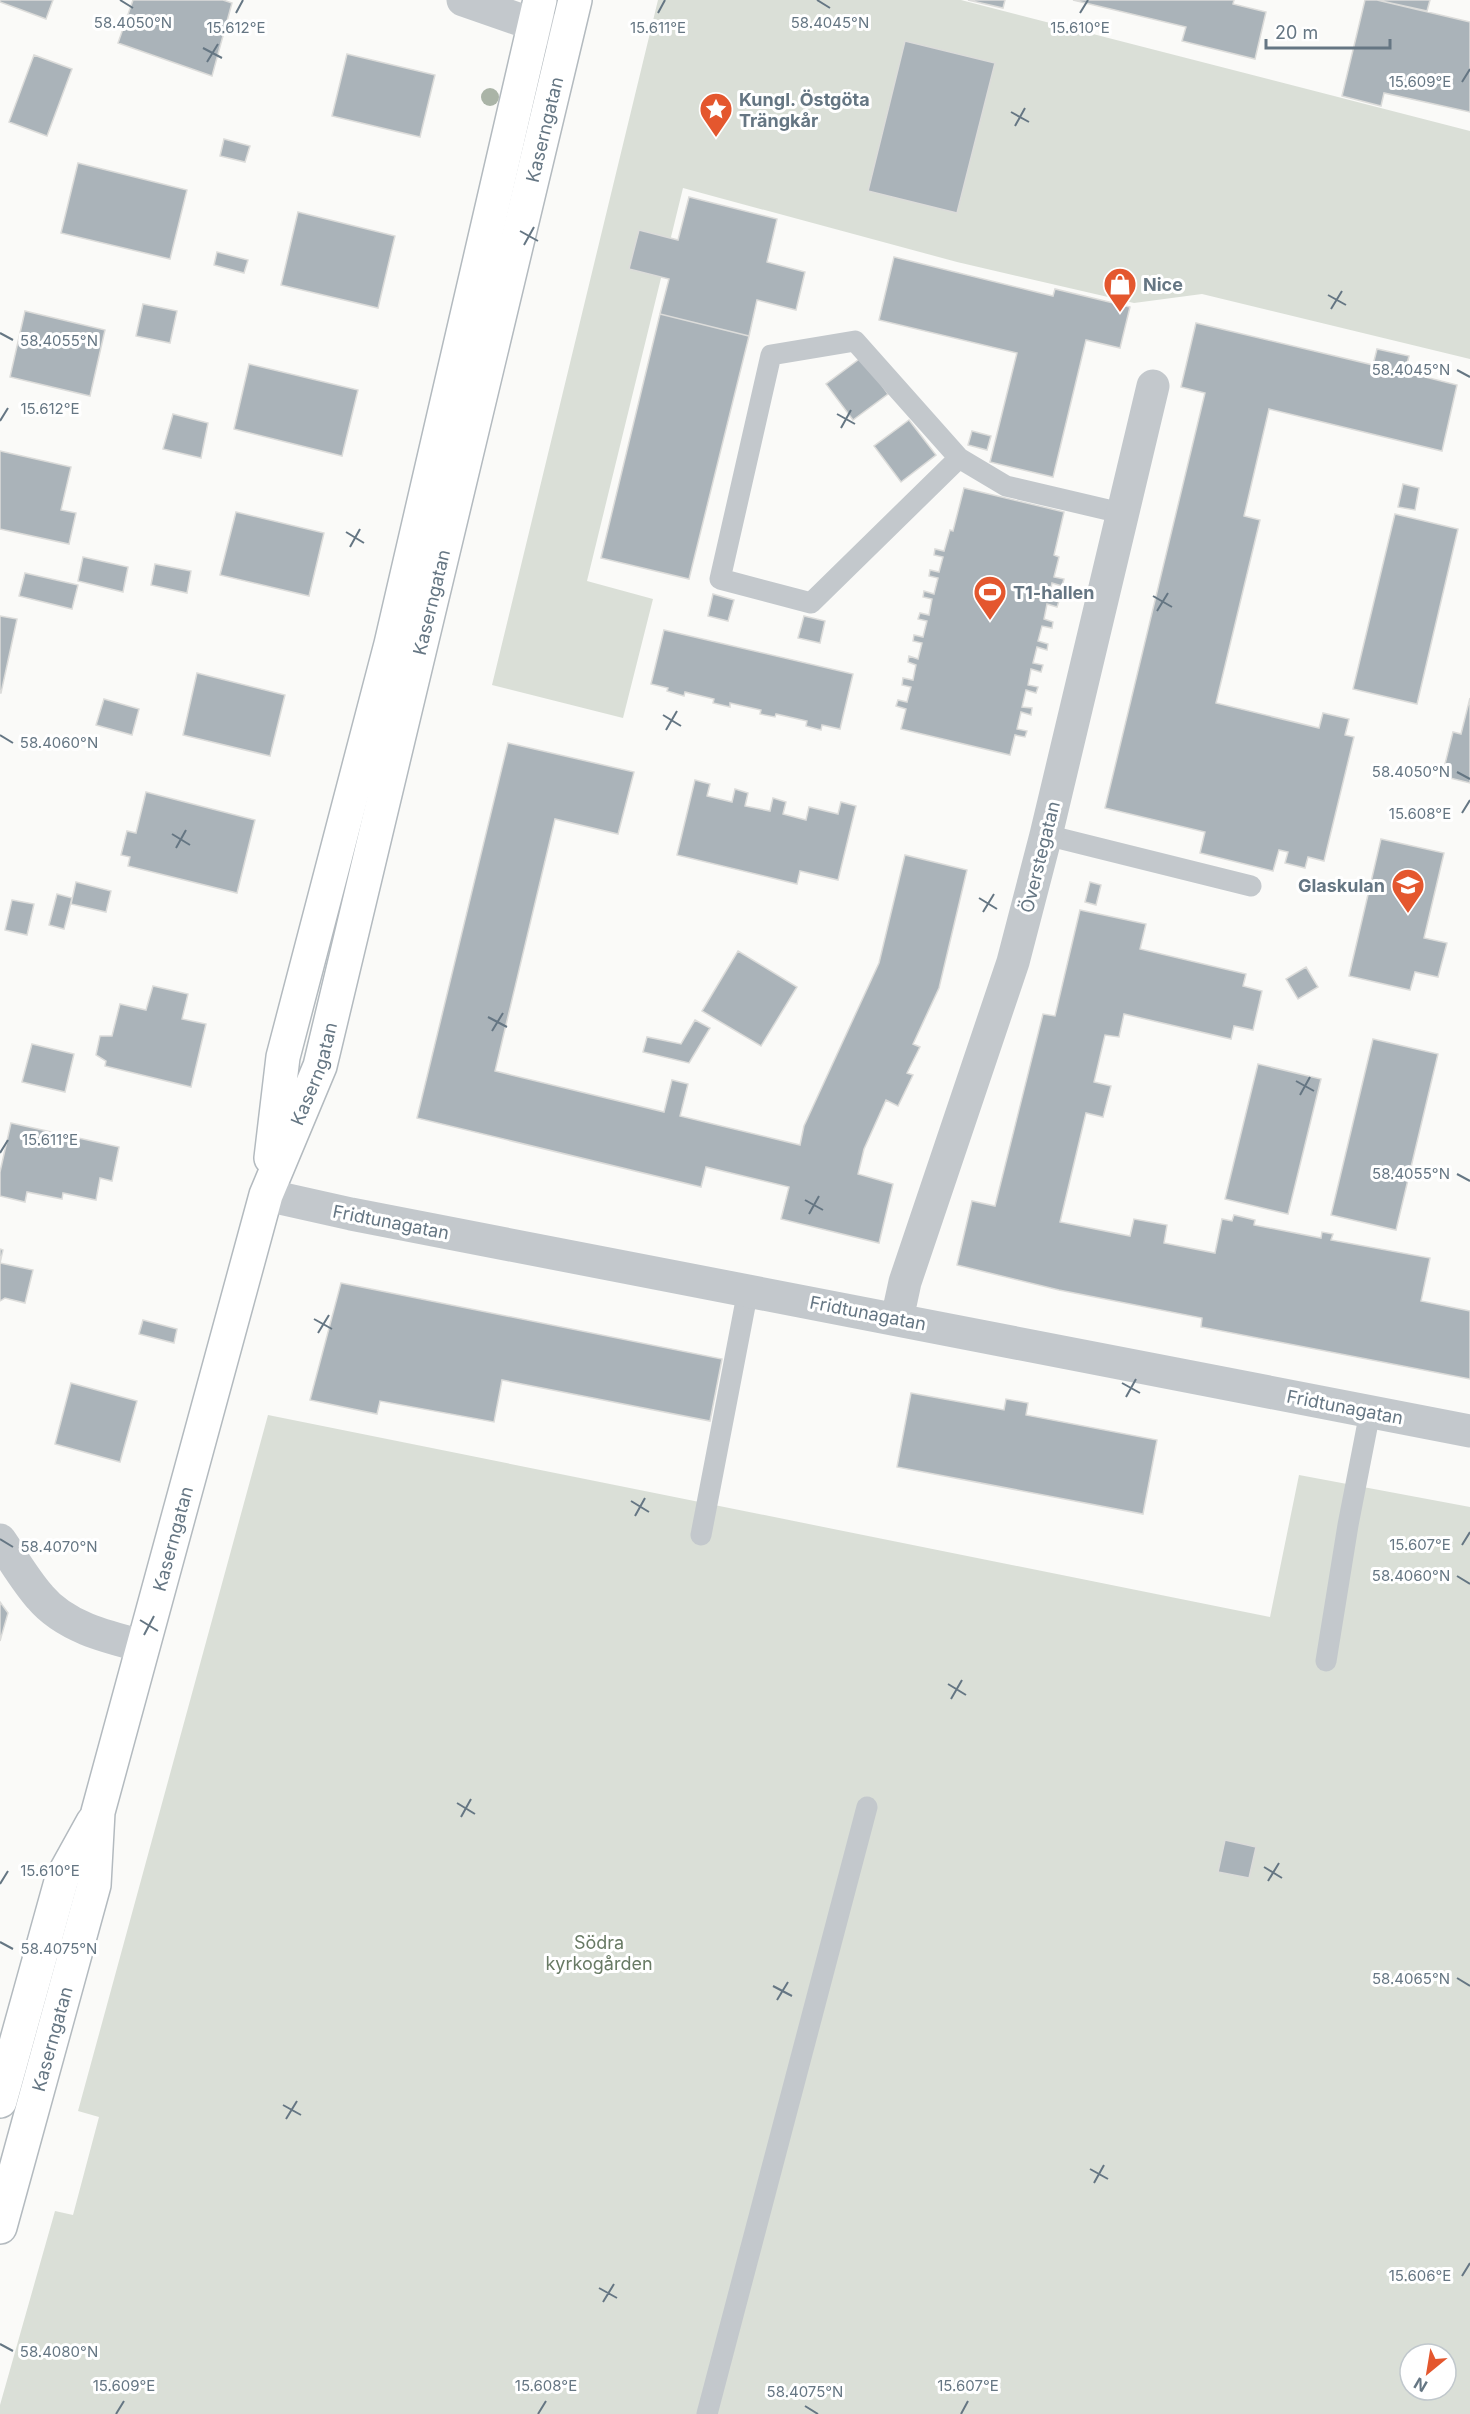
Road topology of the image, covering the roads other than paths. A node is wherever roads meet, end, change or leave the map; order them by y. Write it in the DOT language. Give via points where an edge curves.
graph roads {
  1 [pos="464,0"];
  2 [pos="575,0"];
  3 [pos="537,12"];
  4 [pos="566,36"];
  5 [pos="1153,386"];
  6 [pos="959,458"];
  7 [pos="1121,513"];
  8 [pos="1046,835"];
  9 [pos="1251,886"];
  10 [pos="266,1195"];
  11 [pos="748,1290"];
  12 [pos="897,1319"];
  13 [pos="1370,1412"];
  14 [pos="1470,1431"];
  15 [pos="701,1535"];
  16 [pos="0,1540"];
  17 [pos="143,1646"];
  18 [pos="1326,1661"];
  19 [pos="867,1807"];
  20 [pos="98,1812"];
  21 [pos="0,2101"];
  22 [pos="0,2227"];
  23 [pos="707,2414"];
  1 -- 3 [label="street"];
  2 -- 4 [label="main road, Kaserngatan"];
  3 -- 4 [label="street"];
  3 -- 10 [label="main road, Kaserngatan" via="391,644 283,1057"];
  4 -- 10 [label="main road, Kaserngatan" via="320,1066"];
  5 -- 7 [label="street, Överstegatan"];
  6 -- 6 [label="lane" via="855,341 771,355 720,579 810,603"];
  6 -- 7 [label="lane" via="1006,486"];
  7 -- 8 [label="street, Överstegatan"];
  8 -- 9 [label="lane"];
  8 -- 12 [label="street, Överstegatan" via="1013,962 905,1282"];
  10 -- 11 [label="street, Fridtunagatan"];
  10 -- 17 [label="main road, Kaserngatan"];
  11 -- 12 [label="street, Fridtunagatan"];
  11 -- 15 [label="lane"];
  12 -- 13 [label="street, Fridtunagatan"];
  13 -- 14 [label="street, Fridtunagatan"];
  13 -- 18 [label="lane"];
  16 -- 17 [label="street" via="41,1598 71,1621 105,1636"];
  17 -- 20 [label="main road, Kaserngatan"];
  19 -- 23 [label="lane"];
  20 -- 21 [label="main road, Kaserngatan" via="62,1878"];
  20 -- 22 [label="main road, Kaserngatan" via="94,1885"];
}
